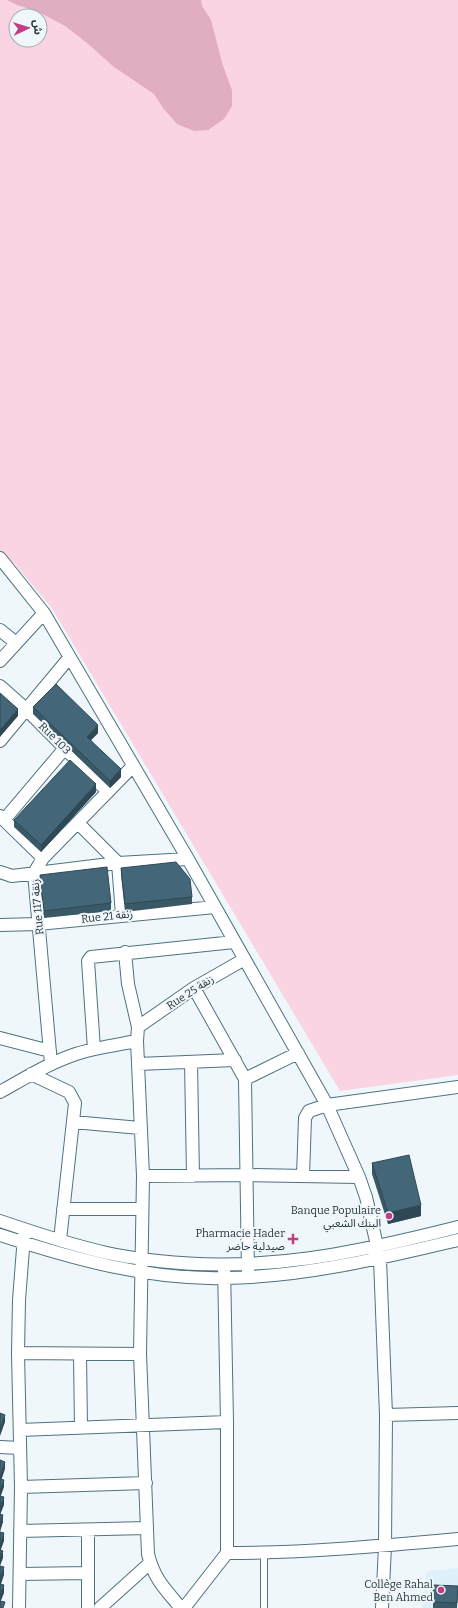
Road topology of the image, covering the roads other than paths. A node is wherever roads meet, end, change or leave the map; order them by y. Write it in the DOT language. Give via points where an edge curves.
graph roads {
  1 [pos="2,565"];
  2 [pos="44,612"];
  3 [pos="0,630"];
  4 [pos="16,643"];
  5 [pos="69,658"];
  6 [pos="0,661"];
  7 [pos="0,686"];
  8 [pos="27,710"];
  9 [pos="0,741"];
  10 [pos="65,748"];
  11 [pos="133,766"];
  12 [pos="108,792"];
  13 [pos="2,818"];
  14 [pos="78,823"];
  15 [pos="43,858"];
  16 [pos="188,859"];
  17 [pos="118,863"];
  18 [pos="0,872"];
  19 [pos="34,873"];
  20 [pos="215,907"];
  21 [pos="122,915"];
  22 [pos="38,924"];
  23 [pos="0,925"];
  24 [pos="234,942"];
  25 [pos="125,952"];
  26 [pos="243,960"];
  27 [pos="194,988"];
  28 [pos="138,1027"];
  29 [pos="0,1038"];
  30 [pos="137,1042"];
  31 [pos="94,1049"];
  32 [pos="50,1051"];
  33 [pos="298,1053"];
  34 [pos="234,1060"];
  35 [pos="191,1062"];
  36 [pos="51,1064"];
  37 [pos="138,1064"];
  38 [pos="31,1074"];
  39 [pos="245,1079"];
  40 [pos="458,1087"];
  41 [pos="0,1092"];
  42 [pos="327,1105"];
  43 [pos="73,1122"];
  44 [pos="140,1128"];
  45 [pos="247,1175"];
  46 [pos="143,1176"];
  47 [pos="193,1176"];
  48 [pos="304,1176"];
  49 [pos="359,1177"];
  50 [pos="142,1208"];
  51 [pos="63,1209"];
  52 [pos="0,1221"];
  53 [pos="458,1227"];
  54 [pos="26,1229"];
  55 [pos="0,1235"];
  56 [pos="60,1240"];
  57 [pos="458,1240"];
  58 [pos="23,1243"];
  59 [pos="378,1253"];
  60 [pos="142,1259"];
  61 [pos="224,1266"];
  62 [pos="248,1271"];
  63 [pos="142,1272"];
  64 [pos="224,1278"];
  65 [pos="18,1353"];
  66 [pos="80,1354"];
  67 [pos="140,1354"];
  68 [pos="458,1413"];
  69 [pos="386,1415"];
  70 [pos="227,1422"];
  71 [pos="144,1426"];
  72 [pos="80,1428"];
  73 [pos="20,1430"];
  74 [pos="0,1447"];
  75 [pos="20,1448"];
  76 [pos="146,1483"];
  77 [pos="21,1488"];
  78 [pos="147,1528"];
  79 [pos="88,1530"];
  80 [pos="20,1532"];
  81 [pos="458,1539"];
  82 [pos="385,1546"];
  83 [pos="227,1553"];
  84 [pos="264,1553"];
  85 [pos="150,1562"];
  86 [pos="88,1573"];
  87 [pos="20,1574"];
  88 [pos="20,1608"];
  89 [pos="88,1608"];
  90 [pos="100,1608"];
  91 [pos="182,1608"];
  92 [pos="264,1608"];
  93 [pos="382,1608"];
  1 -- 2 [label="street"];
  2 -- 4 [label="street"];
  2 -- 5 [label="street"];
  3 -- 4 [label="street"];
  4 -- 6 [label="street"];
  5 -- 8 [label="street"];
  5 -- 11 [label="street"];
  7 -- 8 [label="street, Rue 103"];
  8 -- 9 [label="street"];
  8 -- 10 [label="street, Rue 103"];
  10 -- 12 [label="street, Rue 103"];
  10 -- 13 [label="street"];
  11 -- 12 [label="street, Rue 117 زنقة"];
  11 -- 16 [label="street"];
  12 -- 14 [label="street, Rue 117 زنقة"];
  13 -- 15 [label="street"];
  14 -- 15 [label="street, Rue 117 زنقة"];
  14 -- 17 [label="street"];
  15 -- 19 [label="street, Rue 117 زنقة"];
  16 -- 17 [label="street"];
  16 -- 20 [label="street"];
  17 -- 19 [label="street"];
  17 -- 21 [label="street"];
  18 -- 19 [label="street" via="12,876"];
  19 -- 22 [label="street, Rue 117 زنقة"];
  20 -- 21 [label="street, Rue 21 زنقة"];
  20 -- 24 [label="street"];
  21 -- 22 [label="street, Rue 21 زنقة"];
  22 -- 23 [label="street, Rue 21 زنقة"];
  22 -- 32 [label="street, Rue 117 زنقة"];
  24 -- 25 [label="street"];
  24 -- 26 [label="street"];
  25 -- 28 [label="street" via="128,984"];
  25 -- 31 [label="street" via="89,958"];
  26 -- 27 [label="street, Rue 25 زنقة"];
  26 -- 33 [label="street"];
  27 -- 28 [label="street, Rue 25 زنقة"];
  27 -- 34 [label="street"];
  28 -- 30 [label="street"];
  29 -- 32 [label="street"];
  30 -- 31 [label="street"];
  30 -- 37 [label="street"];
  31 -- 36 [label="street"];
  32 -- 36 [label="street, Rue 117 زنقة"];
  33 -- 39 [label="street"];
  33 -- 42 [label="street"];
  34 -- 35 [label="street"];
  34 -- 39 [label="street"];
  35 -- 37 [label="street"];
  35 -- 47 [label="street"];
  36 -- 38 [label="street"];
  37 -- 44 [label="street"];
  38 -- 41 [label="street"];
  38 -- 43 [label="street" via="71,1094 75,1103"];
  39 -- 45 [label="street"];
  40 -- 42 [label="street"];
  42 -- 48 [label="street" via="306,1113"];
  42 -- 49 [label="street"];
  43 -- 44 [label="street"];
  43 -- 51 [label="street"];
  44 -- 46 [label="street"];
  45 -- 47 [label="street"];
  45 -- 48 [label="street"];
  45 -- 62 [label="street"];
  46 -- 47 [label="street"];
  46 -- 50 [label="street"];
  48 -- 49 [label="street"];
  49 -- 59 [label="street"];
  50 -- 51 [label="street"];
  50 -- 60 [label="street"];
  51 -- 56 [label="street"];
  52 -- 54 [label="street"];
  53 -- 59 [label="street"];
  54 -- 56 [label="street"];
  54 -- 58 [label="street"];
  55 -- 58 [label="street"];
  56 -- 60 [label="street" via="108,1254"];
  57 -- 59 [label="street"];
  58 -- 63 [label="street" via="106,1266"];
  58 -- 65 [label="street"];
  59 -- 62 [label="street" via="314,1270"];
  59 -- 69 [label="street"];
  60 -- 61 [label="street"];
  60 -- 63 [label="street"];
  61 -- 62 [label="street"];
  61 -- 64 [label="street"];
  62 -- 64 [label="street"];
  63 -- 64 [label="street"];
  63 -- 67 [label="street"];
  64 -- 70 [label="street"];
  65 -- 66 [label="street"];
  65 -- 73 [label="street"];
  66 -- 67 [label="street"];
  66 -- 72 [label="street"];
  67 -- 71 [label="street"];
  68 -- 69 [label="street"];
  69 -- 82 [label="street"];
  70 -- 71 [label="street"];
  70 -- 83 [label="street"];
  71 -- 72 [label="street"];
  71 -- 76 [label="street"];
  72 -- 73 [label="street"];
  73 -- 75 [label="street"];
  74 -- 75 [label="street"];
  75 -- 77 [label="street"];
  76 -- 77 [label="street"];
  76 -- 78 [label="street"];
  77 -- 80 [label="street"];
  78 -- 79 [label="street"];
  78 -- 85 [label="street"];
  79 -- 80 [label="street"];
  79 -- 86 [label="street"];
  80 -- 87 [label="street"];
  81 -- 82 [label="street"];
  82 -- 84 [label="street"];
  82 -- 93 [label="street"];
  83 -- 84 [label="street"];
  83 -- 91 [label="street"];
  84 -- 92 [label="lane"];
  85 -- 90 [label="street"];
  85 -- 91 [label="street" via="157,1578"];
  86 -- 87 [label="street"];
  86 -- 89 [label="street"];
  87 -- 88 [label="street"];
}
